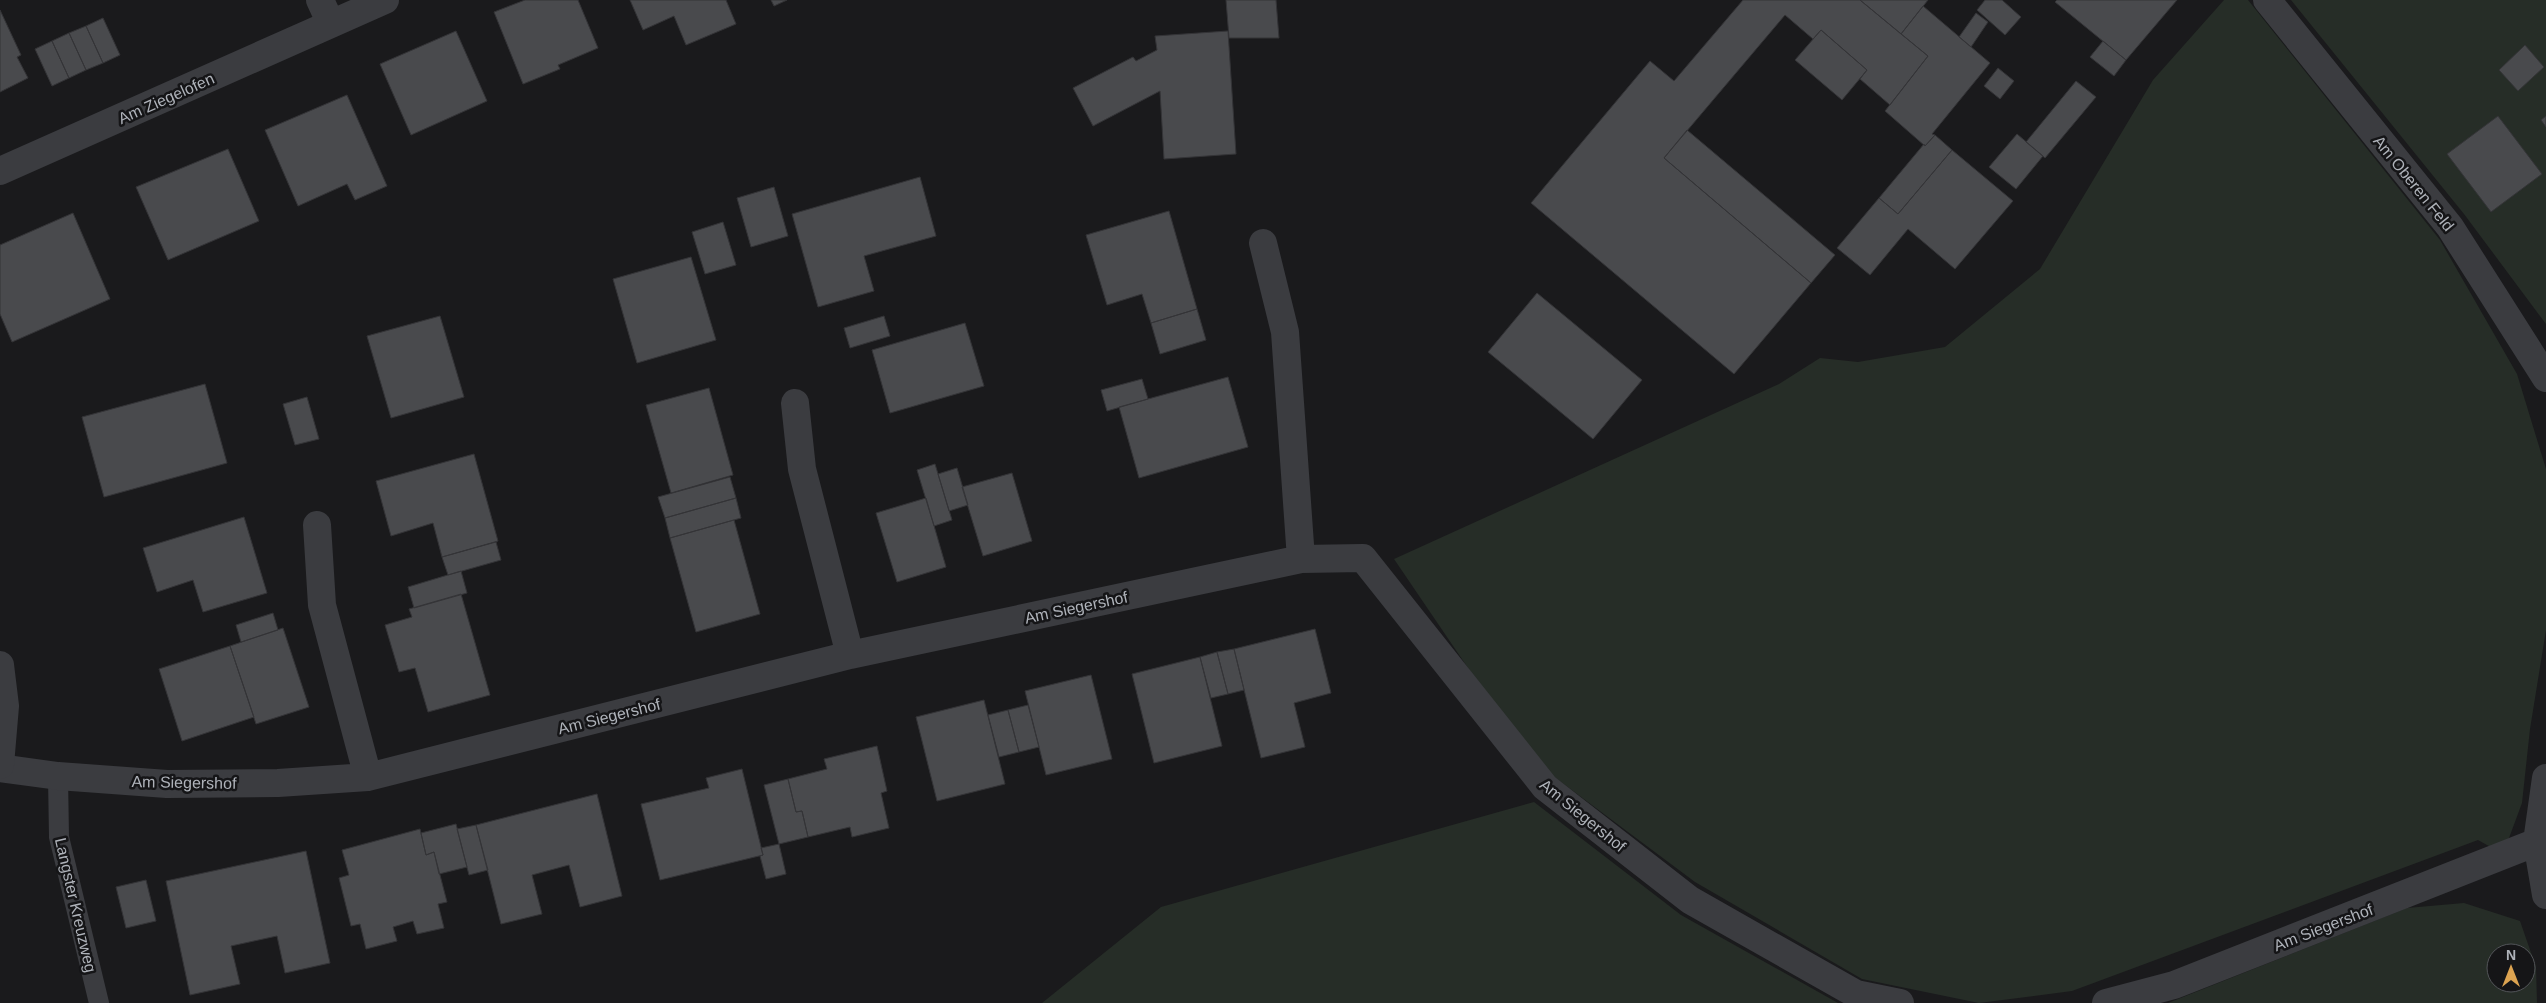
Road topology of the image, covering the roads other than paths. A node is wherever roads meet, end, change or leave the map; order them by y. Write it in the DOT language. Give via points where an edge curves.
graph roads {
  1 [pos="385,0"];
  2 [pos="2267,0"];
  3 [pos="325,12"];
  4 [pos="0,171"];
  5 [pos="1263,243"];
  6 [pos="2546,378"];
  7 [pos="795,403"];
  8 [pos="317,525"];
  9 [pos="1301,559"];
  10 [pos="850,655"];
  11 [pos="0,665"];
  12 [pos="0,766"];
  13 [pos="58,776"];
  14 [pos="368,777"];
  15 [pos="2546,778"];
  16 [pos="2537,842"];
  17 [pos="2546,895"];
  18 [pos="99,1003"];
  19 [pos="1900,1003"];
  20 [pos="2106,1003"];
  1 -- 3 [label="street, Am Ziegelofen"];
  2 -- 6 [label="street, Am Oberen Feld" via="2450,227"];
  3 -- 4 [label="street, Am Ziegelofen"];
  5 -- 9 [label="street" via="1285,332"];
  7 -- 10 [label="street" via="802,469"];
  8 -- 14 [label="street" via="322,605"];
  9 -- 10 [label="street, Am Siegershof"];
  9 -- 19 [label="street, Am Siegershof" via="1363,558 1545,787 1690,900 1856,994"];
  10 -- 14 [label="street, Am Siegershof"];
  11 -- 12 [label="street" via="5,706"];
  12 -- 13 [label="street, Am Siegershof"];
  13 -- 14 [label="street, Am Siegershof" via="167,784 278,783"];
  13 -- 18 [label="lane, Langster Kreuzweg" via="59,837"];
  15 -- 16 [label="street"];
  16 -- 17 [label="street"];
  16 -- 20 [label="street, Am Siegershof" via="2174,985"];
}
